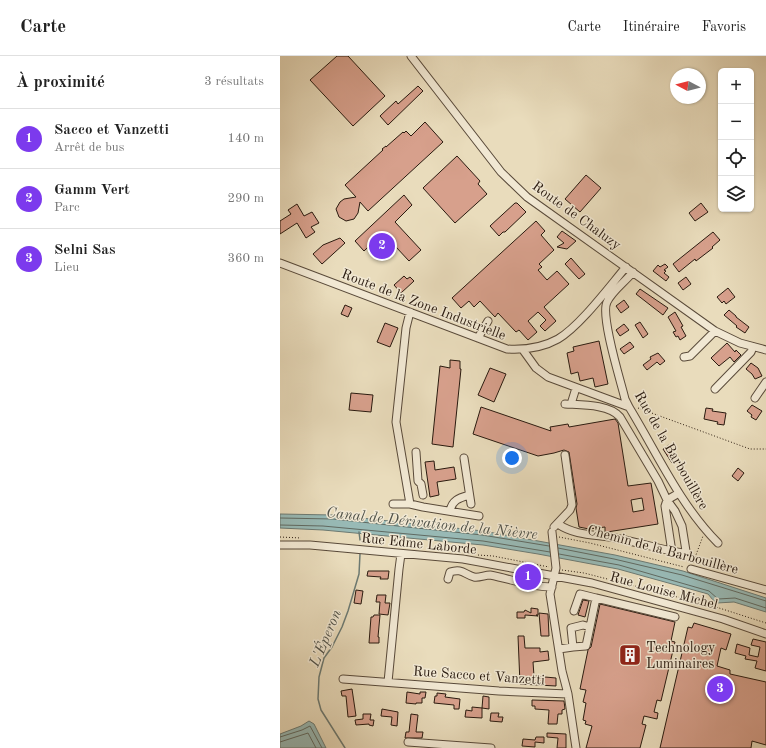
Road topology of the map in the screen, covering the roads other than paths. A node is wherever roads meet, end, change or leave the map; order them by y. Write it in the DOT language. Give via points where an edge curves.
graph roads {
  1 [pos="411,56"];
  2 [pos="280,263"];
  3 [pos="626,267"];
  4 [pos="633,272"];
  5 [pos="410,312"];
  6 [pos="488,321"];
  7 [pos="715,331"];
  8 [pos="478,338"];
  9 [pos="753,347"];
  10 [pos="765,348"];
  11 [pos="523,350"];
  12 [pos="684,356"];
  13 [pos="766,382"];
  14 [pos="576,388"];
  15 [pos="715,389"];
  16 [pos="755,398"];
  17 [pos="628,405"];
  18 [pos="416,452"];
  19 [pos="565,455"];
  20 [pos="464,458"];
  21 [pos="418,481"];
  22 [pos="407,482"];
  23 [pos="679,493"];
  24 [pos="423,495"];
  25 [pos="470,496"];
  26 [pos="666,500"];
  27 [pos="393,504"];
  28 [pos="410,504"];
  29 [pos="471,504"];
  30 [pos="450,511"];
  31 [pos="479,516"];
  32 [pos="554,532"];
  33 [pos="718,543"];
  34 [pos="280,545"];
  35 [pos="672,552"];
  36 [pos="401,554"];
  37 [pos="692,569"];
  38 [pos="554,576"];
  39 [pos="448,579"];
  40 [pos="552,587"];
  41 [pos="766,590"];
  42 [pos="596,598"];
  43 [pos="574,611"];
  44 [pos="675,617"];
  45 [pos="590,627"];
  46 [pos="766,634"];
  47 [pos="573,647"];
  48 [pos="559,649"];
  49 [pos="343,679"];
  50 [pos="388,682"];
  51 [pos="568,694"];
  52 [pos="408,742"];
  53 [pos="491,748"];
  54 [pos="576,748"];
  1 -- 3 [label="street, Route de Chaluzy" via="501,172 527,197"];
  2 -- 5 [label="street, Route de la Zone Industrielle"];
  3 -- 4 [label="street, Route de Chaluzy"];
  3 -- 11 [label="street, Route de la Zone Industrielle" via="576,325 558,339"];
  4 -- 7 [label="street, Route de Chaluzy"];
  4 -- 17 [label="street, Rue de la Barbouillère" via="605,307 610,340"];
  5 -- 8 [label="street, Route de la Zone Industrielle"];
  5 -- 22 [label="street" via="396,416"];
  6 -- 8 [label="street"];
  7 -- 9 [label="street, Route de Chaluzy"];
  7 -- 12 [label="street" via="690,356"];
  8 -- 11 [label="street, Route de la Zone Industrielle" via="507,349"];
  9 -- 10 [label="street, Route de Chaluzy"];
  9 -- 15 [label="street"];
  11 -- 14 [label="street" via="542,373"];
  13 -- 16 [label="street"];
  14 -- 17 [label="street"];
  14 -- 26 [label="street" via="568,404 599,407 618,414 654,474"];
  17 -- 23 [label="street, Rue de la Barbouillère"];
  18 -- 21 [label="street"];
  19 -- 32 [label="street" via="572,505"];
  20 -- 25 [label="street"];
  21 -- 22 [label="street"];
  21 -- 24 [label="street"];
  22 -- 28 [label="street"];
  23 -- 26 [label="street"];
  23 -- 33 [label="street, Rue de la Barbouillère" via="706,531"];
  25 -- 29 [label="street"];
  25 -- 30 [label="street" via="455,500"];
  26 -- 35 [label="street" via="665,509"];
  26 -- 35 [label="street" via="682,526 686,548 683,553"];
  27 -- 28 [label="street"];
  28 -- 30 [label="street"];
  30 -- 31 [label="street"];
  32 -- 35 [label="street" via="619,538"];
  32 -- 38 [label="street"];
  34 -- 36 [label="street, Rue Edme Laborde" via="310,545"];
  36 -- 38 [label="street, Rue Edme Laborde" via="463,559"];
  36 -- 50 [label="street"];
  37 -- 41 [label="street, Chemin de la Barbouillère"];
  38 -- 40 [label="street"];
  38 -- 46 [label="street, Rue Louise Michel" via="592,583 722,619"];
  39 -- 40 [label="street" via="450,572 455,570 475,577 488,575 538,587"];
  40 -- 48 [label="street" via="550,594"];
  42 -- 43 [label="street" via="580,594"];
  42 -- 44 [label="street"];
  42 -- 45 [label="street"];
  45 -- 47 [label="street" via="586,646"];
  45 -- 47 [label="street" via="583,625 571,628"];
  47 -- 48 [label="street"];
  48 -- 51 [label="street"];
  49 -- 50 [label="street, Rue Sacco et Vanzetti"];
  50 -- 51 [label="street, Rue Sacco et Vanzetti"];
  51 -- 54 [label="street"];
  52 -- 53 [label="street"];
}
